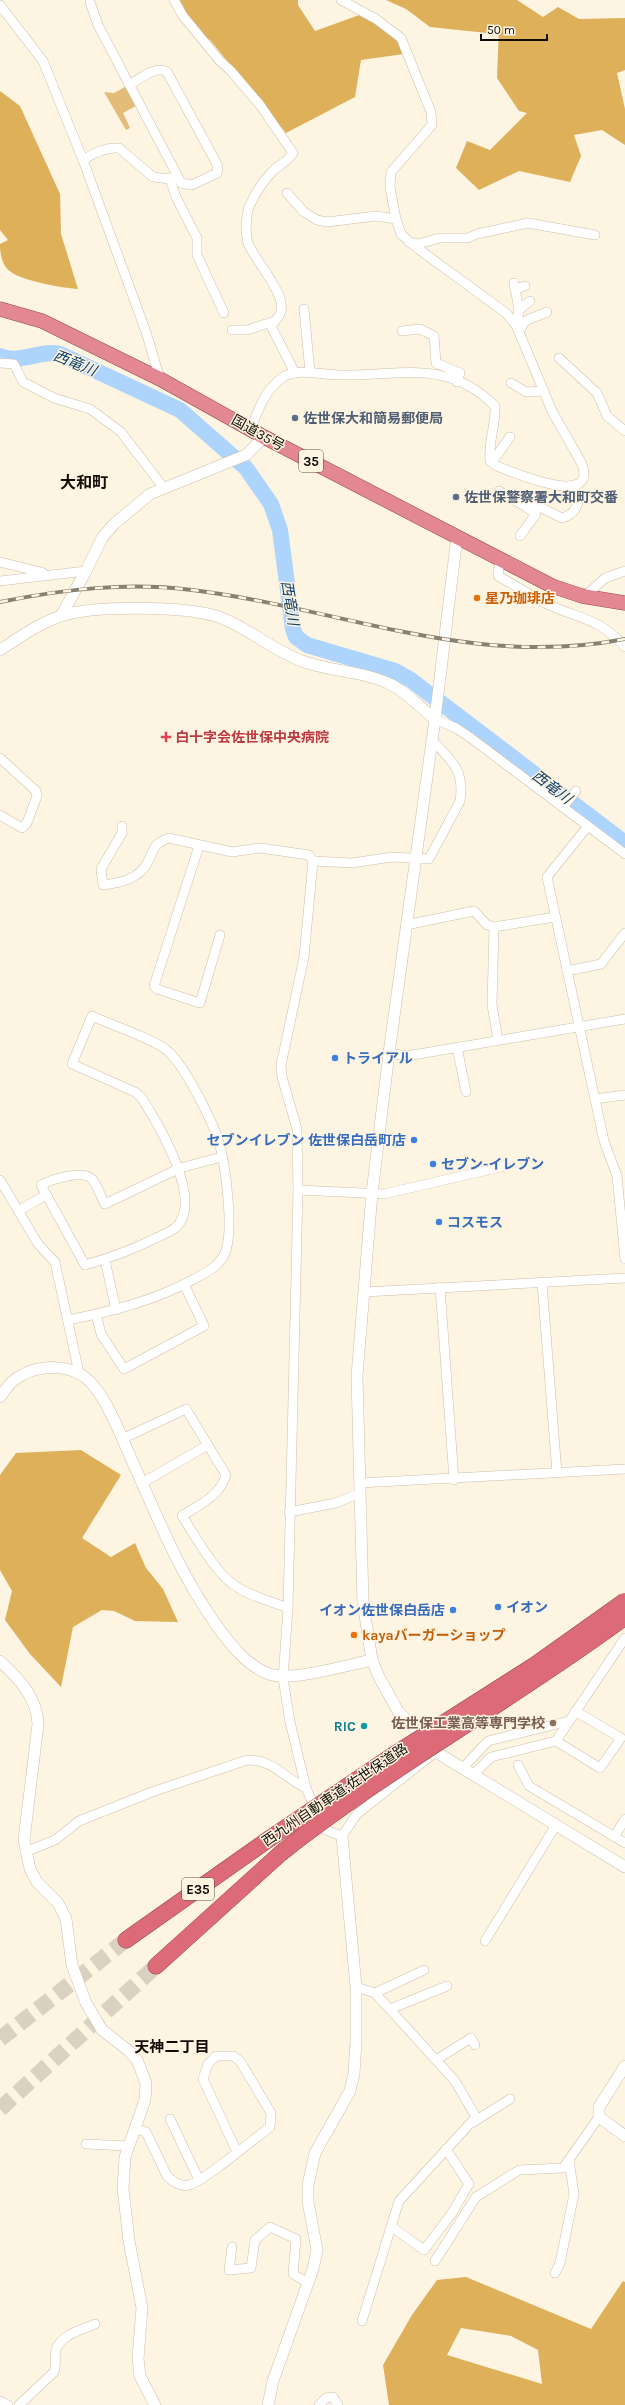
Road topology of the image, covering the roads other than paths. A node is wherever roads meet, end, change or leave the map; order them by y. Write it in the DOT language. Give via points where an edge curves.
graph roads {
  1 [pos="174,0"];
  2 [pos="340,0"];
  3 [pos="90,2"];
  4 [pos="0,5"];
  5 [pos="129,85"];
  6 [pos="82,160"];
  7 [pos="174,177"];
  8 [pos="287,193"];
  9 [pos="396,219"];
  10 [pos="595,235"];
  11 [pos="409,242"];
  12 [pos="525,286"];
  13 [pos="530,301"];
  14 [pos="0,309"];
  15 [pos="304,309"];
  16 [pos="519,310"];
  17 [pos="547,312"];
  18 [pos="224,313"];
  19 [pos="275,321"];
  20 [pos="517,329"];
  21 [pos="232,330"];
  22 [pos="402,331"];
  23 [pos="559,358"];
  24 [pos="0,362"];
  25 [pos="310,372"];
  26 [pos="295,373"];
  27 [pos="160,379"];
  28 [pos="457,382"];
  29 [pos="512,383"];
  30 [pos="544,391"];
  31 [pos="251,429"];
  32 [pos="625,431"];
  33 [pos="264,437"];
  34 [pos="510,437"];
  35 [pos="492,462"];
  36 [pos="570,486"];
  37 [pos="162,487"];
  38 [pos="498,491"];
  39 [pos="526,507"];
  40 [pos="457,536"];
  41 [pos="520,536"];
  42 [pos="500,559"];
  43 [pos="0,562"];
  44 [pos="86,571"];
  45 [pos="625,571"];
  46 [pos="47,576"];
  47 [pos="0,581"];
  48 [pos="585,596"];
  49 [pos="625,603"];
  50 [pos="61,616"];
  51 [pos="625,647"];
  52 [pos="0,650"];
  53 [pos="435,719"];
  54 [pos="432,740"];
  55 [pos="2,765"];
  56 [pos="575,792"];
  57 [pos="564,805"];
  58 [pos="0,815"];
  59 [pos="122,826"];
  60 [pos="588,826"];
  61 [pos="199,846"];
  62 [pos="625,854"];
  63 [pos="416,858"];
  64 [pos="313,860"];
  65 [pos="555,917"];
  66 [pos="406,925"];
  67 [pos="494,927"];
  68 [pos="625,933"];
  69 [pos="220,935"];
  70 [pos="567,971"];
  71 [pos="625,1019"];
  72 [pos="578,1026"];
  73 [pos="498,1040"];
  74 [pos="457,1047"];
  75 [pos="389,1053"];
  76 [pos="466,1092"];
  77 [pos="625,1095"];
  78 [pos="595,1099"];
  79 [pos="222,1157"];
  80 [pos="505,1166"];
  81 [pos="180,1168"];
  82 [pos="621,1176"];
  83 [pos="0,1180"];
  84 [pos="298,1190"];
  85 [pos="372,1194"];
  86 [pos="46,1195"];
  87 [pos="18,1211"];
  88 [pos="625,1259"];
  89 [pos="105,1260"];
  90 [pos="625,1278"];
  91 [pos="542,1282"];
  92 [pos="184,1284"];
  93 [pos="440,1287"];
  94 [pos="364,1292"];
  95 [pos="116,1310"];
  96 [pos="96,1314"];
  97 [pos="68,1320"];
  98 [pos="79,1373"];
  99 [pos="0,1397"];
  100 [pos="122,1438"];
  101 [pos="208,1445"];
  102 [pos="625,1469"];
  103 [pos="557,1473"];
  104 [pos="454,1480"];
  105 [pos="142,1483"];
  106 [pos="359,1488"];
  107 [pos="289,1512"];
  108 [pos="625,1601"];
  109 [pos="625,1606"];
  110 [pos="288,1608"];
  111 [pos="625,1617"];
  112 [pos="625,1638"];
  113 [pos="372,1660"];
  114 [pos="0,1661"];
  115 [pos="283,1678"];
  116 [pos="576,1711"];
  117 [pos="569,1721"];
  118 [pos="556,1741"];
  119 [pos="436,1752"];
  120 [pos="518,1765"];
  121 [pos="463,1768"];
  122 [pos="473,1775"];
  123 [pos="306,1788"];
  124 [pos="625,1819"];
  125 [pos="556,1825"];
  126 [pos="342,1836"];
  127 [pos="614,1837"];
  128 [pos="625,1843"];
  129 [pos="25,1852"];
  130 [pos="625,1867"];
  131 [pos="126,1940"];
  132 [pos="485,1941"];
  133 [pos="156,1966"];
  134 [pos="424,1970"];
  135 [pos="447,1986"];
  136 [pos="356,1987"];
  137 [pos="375,1993"];
  138 [pos="390,2009"];
  139 [pos="475,2045"];
  140 [pos="436,2060"];
  141 [pos="625,2066"];
  142 [pos="510,2099"];
  143 [pos="599,2117"];
  144 [pos="170,2119"];
  145 [pos="468,2125"];
  146 [pos="134,2128"];
  147 [pos="625,2136"];
  148 [pos="86,2144"];
  149 [pos="128,2146"];
  150 [pos="446,2149"];
  151 [pos="237,2152"];
  152 [pos="569,2160"];
  153 [pos="199,2180"];
  154 [pos="392,2227"];
  155 [pos="232,2246"];
  156 [pos="435,2261"];
  157 [pos="555,2273"];
  158 [pos="308,2283"];
  159 [pos="362,2321"];
  160 [pos="95,2324"];
  161 [pos="0,2401"];
  162 [pos="8,2405"];
  163 [pos="19,2405"];
  164 [pos="155,2405"];
  165 [pos="268,2405"];
  166 [pos="319,2405"];
  167 [pos="338,2405"];
  1 -- 19 [label="street" via="183,16 219,60 260,105 293,153 274,170 256,193 249,208 247,224 250,247 282,304 281,313"];
  2 -- 9 [label="street" via="376,19 401,38 431,112 432,125 391,172 390,187"];
  3 -- 5 [label="street" via="98,25"];
  4 -- 6 [label="street" via="43,61"];
  5 -- 7 [label="street"];
  5 -- 7 [label="street" via="155,70 162,69 167,72 218,166 216,173 192,185 181,183"];
  6 -- 7 [label="street" via="91,154 118,148 153,176"];
  6 -- 27 [label="street" via="153,351"];
  7 -- 18 [label="street" via="176,197 197,238 197,255"];
  8 -- 9 [label="street" via="304,212 317,220 327,222 376,216"];
  9 -- 11 [label="street" via="402,234"];
  10 -- 11 [label="street" via="528,223 468,238 440,238 418,244"];
  11 -- 20 [label="street" via="506,312"];
  12 -- 16 [label="street" via="515,286"];
  13 -- 16 [label="street"];
  14 -- 27 [label="highway, 国道35号 / 35" via="42,320"];
  15 -- 25 [label="street"];
  16 -- 20 [label="street"];
  17 -- 20 [label="street" via="525,321"];
  19 -- 21 [label="street" via="247,330"];
  19 -- 26 [label="street" via="271,326"];
  20 -- 30 [label="street"];
  22 -- 28 [label="street" via="420,329 434,336 436,363 460,373"];
  23 -- 32 [label="street" via="596,393 608,416"];
  24 -- 37 [label="street" via="14,364 23,382 54,398 90,409 121,432"];
  25 -- 26 [label="street"];
  25 -- 28 [label="street" via="340,376 428,372"];
  26 -- 31 [label="street" via="273,384"];
  27 -- 31 [label="highway, 国道35号 / 35"];
  28 -- 35 [label="street" via="477,391 495,406 495,422 489,451"];
  29 -- 30 [label="street" via="526,392"];
  30 -- 36 [label="street" via="585,472 581,482"];
  31 -- 33 [label="highway, 国道35号 / 35"];
  33 -- 37 [label="street" via="246,455"];
  33 -- 40 [label="highway, 国道35号 / 35"];
  34 -- 35 [label="street"];
  35 -- 36 [label="street" via="549,484"];
  36 -- 39 [label="street" via="579,496 574,512 568,516 562,518 528,502"];
  37 -- 44 [label="street" via="114,524 102,538"];
  38 -- 39 [label="street"];
  39 -- 41 [label="street" via="536,514"];
  40 -- 42 [label="highway, 国道35号 / 35"];
  40 -- 53 [label="street"];
  42 -- 48 [label="highway, 国道35号 / 35" via="552,586"];
  42 -- 51 [label="street" via="498,576 548,604 601,624"];
  43 -- 46 [label="street"];
  44 -- 46 [label="street"];
  44 -- 50 [label="street"];
  45 -- 48 [label="street" via="605,578"];
  46 -- 47 [label="street"];
  48 -- 49 [label="highway, 国道35号 / 35"];
  50 -- 52 [label="street"];
  50 -- 53 [label="street" via="88,611 142,608 194,610 220,618 276,650 303,661 392,685"];
  53 -- 54 [label="street"];
  53 -- 57 [label="street" via="456,728"];
  54 -- 63 [label="street"];
  54 -- 63 [label="street" via="458,768 462,791 460,801 429,859"];
  55 -- 58 [label="street" via="36,791 37,796 27,823 22,828"];
  56 -- 57 [label="street"];
  57 -- 60 [label="street"];
  59 -- 61 [label="street" via="122,833 101,869 103,885 132,878 142,870 158,841 169,838"];
  60 -- 62 [label="street"];
  60 -- 65 [label="street" via="547,877"];
  61 -- 64 [label="street" via="232,852 260,848 309,855"];
  61 -- 69 [label="street" via="154,986 157,990 200,1004"];
  63 -- 64 [label="street" via="392,857 352,863"];
  63 -- 66 [label="street"];
  64 -- 84 [label="street" via="304,957 281,1065 297,1129"];
  65 -- 67 [label="street"];
  65 -- 70 [label="street"];
  66 -- 67 [label="street" via="474,911 487,925"];
  66 -- 75 [label="street"];
  67 -- 73 [label="street" via="492,1005"];
  68 -- 70 [label="street" via="601,964"];
  70 -- 72 [label="street"];
  71 -- 72 [label="street"];
  72 -- 73 [label="street"];
  72 -- 78 [label="street"];
  73 -- 74 [label="street"];
  74 -- 75 [label="street" via="407,1056"];
  74 -- 76 [label="street"];
  75 -- 85 [label="street"];
  77 -- 78 [label="street"];
  78 -- 82 [label="street" via="604,1141"];
  79 -- 81 [label="street"];
  79 -- 81 [label="street" via="211,1123 179,1064 168,1051 92,1016 72,1064 141,1097"];
  79 -- 92 [label="street" via="230,1225 229,1242 223,1257 213,1268"];
  80 -- 85 [label="street" via="384,1194"];
  81 -- 86 [label="street" via="105,1204 91,1178 83,1175 51,1179 41,1185"];
  81 -- 89 [label="street" via="185,1209 175,1228 124,1254"];
  82 -- 88 [label="street"];
  83 -- 87 [label="street"];
  84 -- 85 [label="street"];
  84 -- 107 [label="street"];
  85 -- 94 [label="street"];
  86 -- 87 [label="street"];
  86 -- 89 [label="street" via="84,1265"];
  87 -- 97 [label="street" via="38,1244 55,1262"];
  89 -- 95 [label="street"];
  90 -- 91 [label="street"];
  91 -- 93 [label="street"];
  91 -- 103 [label="street"];
  92 -- 95 [label="street"];
  92 -- 96 [label="street" via="204,1326 124,1369 101,1334"];
  93 -- 94 [label="street"];
  93 -- 104 [label="street"];
  94 -- 106 [label="street" via="356,1376"];
  95 -- 96 [label="street"];
  96 -- 97 [label="street"];
  97 -- 98 [label="street"];
  98 -- 99 [label="street" via="57,1367 44,1367 13,1381"];
  98 -- 100 [label="street" via="92,1384 103,1399"];
  100 -- 101 [label="street" via="186,1409"];
  100 -- 105 [label="street"];
  101 -- 105 [label="street"];
  101 -- 110 [label="street" via="226,1475 223,1485 212,1496 182,1516 223,1576 233,1585"];
  102 -- 103 [label="street"];
  103 -- 104 [label="street"];
  104 -- 106 [label="street"];
  105 -- 115 [label="street" via="175,1558 205,1609 229,1643 251,1664 268,1674"];
  106 -- 107 [label="street" via="336,1503"];
  106 -- 113 [label="street" via="363,1603"];
  107 -- 110 [label="street"];
  108 -- 131 [label="highway, 西九州自動車道;佐世保道路 / E35, bridge" via="535,1665 269,1838"];
  109 -- 119 [label="street"];
  110 -- 115 [label="street"];
  111 -- 133 [label="highway, 西九州自動車道;佐世保道路 / E35, bridge" via="545,1674 373,1784 281,1854"];
  112 -- 116 [label="street"];
  113 -- 115 [label="street"];
  113 -- 119 [label="street" via="378,1677 398,1711"];
  114 -- 129 [label="street" via="31,1695 38,1710 24,1840"];
  115 -- 123 [label="street" via="290,1722"];
  116 -- 117 [label="street"];
  116 -- 118 [label="street" via="620,1738 600,1768"];
  117 -- 118 [label="street"];
  117 -- 121 [label="street" via="488,1740"];
  118 -- 122 [label="street" via="491,1757"];
  119 -- 121 [label="street"];
  119 -- 126 [label="street" via="357,1814"];
  120 -- 127 [label="street" via="529,1786"];
  121 -- 122 [label="street"];
  122 -- 125 [label="street"];
  123 -- 126 [label="street" via="325,1830"];
  123 -- 129 [label="street" via="262,1760 247,1760 152,1792 79,1821 55,1840"];
  124 -- 127 [label="street"];
  125 -- 130 [label="street"];
  125 -- 132 [label="street"];
  126 -- 136 [label="street"];
  127 -- 128 [label="street"];
  129 -- 146 [label="street" via="37,1882 58,1904 66,1919 72,1965 91,2014 102,2030 138,2060 146,2083 145,2100"];
  134 -- 137 [label="street"];
  135 -- 138 [label="street"];
  136 -- 137 [label="street"];
  136 -- 158 [label="street" via="356,2041 350,2091 315,2154 308,2185 308,2202 317,2250"];
  137 -- 138 [label="street"];
  138 -- 140 [label="street"];
  139 -- 140 [label="street" via="471,2038"];
  140 -- 145 [label="street" via="459,2088 476,2117"];
  141 -- 143 [label="street" via="599,2107"];
  142 -- 145 [label="street"];
  143 -- 147 [label="street"];
  143 -- 152 [label="street"];
  144 -- 153 [label="street"];
  145 -- 150 [label="street"];
  146 -- 149 [label="street"];
  146 -- 153 [label="street" via="146,2132 167,2176 173,2182 190,2185"];
  148 -- 149 [label="street"];
  149 -- 164 [label="street" via="123,2188 129,2241 142,2308 139,2370"];
  150 -- 154 [label="street" via="399,2201"];
  150 -- 154 [label="street" via="469,2184 452,2213 424,2250"];
  151 -- 151 [label="street" via="270,2126 271,2113 240,2061 232,2056 216,2056 208,2064 203,2079"];
  151 -- 153 [label="street"];
  152 -- 156 [label="street" via="563,2168 519,2170 476,2197"];
  152 -- 157 [label="street" via="574,2194 560,2263"];
  154 -- 159 [label="street"];
  155 -- 158 [label="street" via="229,2270 251,2268 255,2240 270,2226 296,2239 293,2274"];
  158 -- 165 [label="street" via="273,2381"];
  160 -- 163 [label="street" via="67,2336 59,2344 54,2372"];
  161 -- 162 [label="street"];
  166 -- 167 [label="street" via="326,2398 333,2396"];
}
